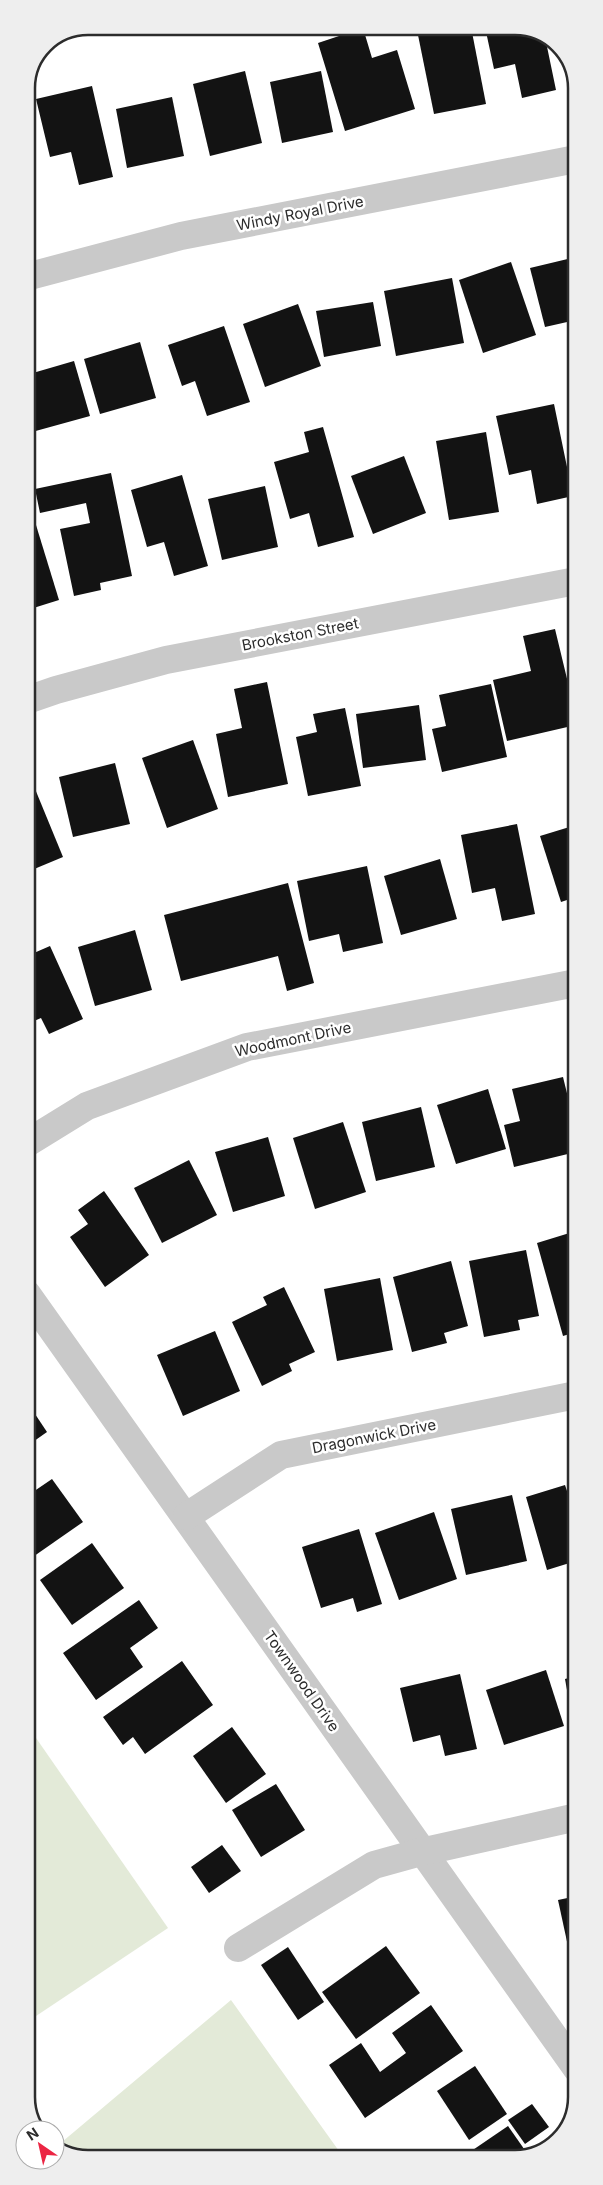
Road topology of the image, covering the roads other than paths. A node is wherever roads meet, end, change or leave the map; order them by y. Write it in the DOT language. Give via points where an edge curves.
graph roads {
  1 [pos="568,161"];
  2 [pos="35,275"];
  3 [pos="568,583"];
  4 [pos="35,697"];
  5 [pos="568,985"];
  6 [pos="35,1138"];
  7 [pos="35,1305"];
  8 [pos="568,1397"];
  9 [pos="187,1516"];
  10 [pos="568,1819"];
  11 [pos="421,1852"];
  12 [pos="238,1948"];
  13 [pos="568,2056"];
  1 -- 2 [label="street, Windy Royal Drive" via="181,236"];
  3 -- 4 [label="street, Brookston Street" via="166,660"];
  5 -- 6 [label="street, Woodmont Drive" via="247,1046 86,1106"];
  7 -- 9 [label="street, Townwood Drive"];
  8 -- 9 [label="street, Dragonwick Drive" via="281,1455"];
  9 -- 11 [label="street, Townwood Drive"];
  10 -- 11 [label="street"];
  11 -- 12 [label="street" via="374,1865"];
  11 -- 13 [label="street, Townwood Drive"];
}
